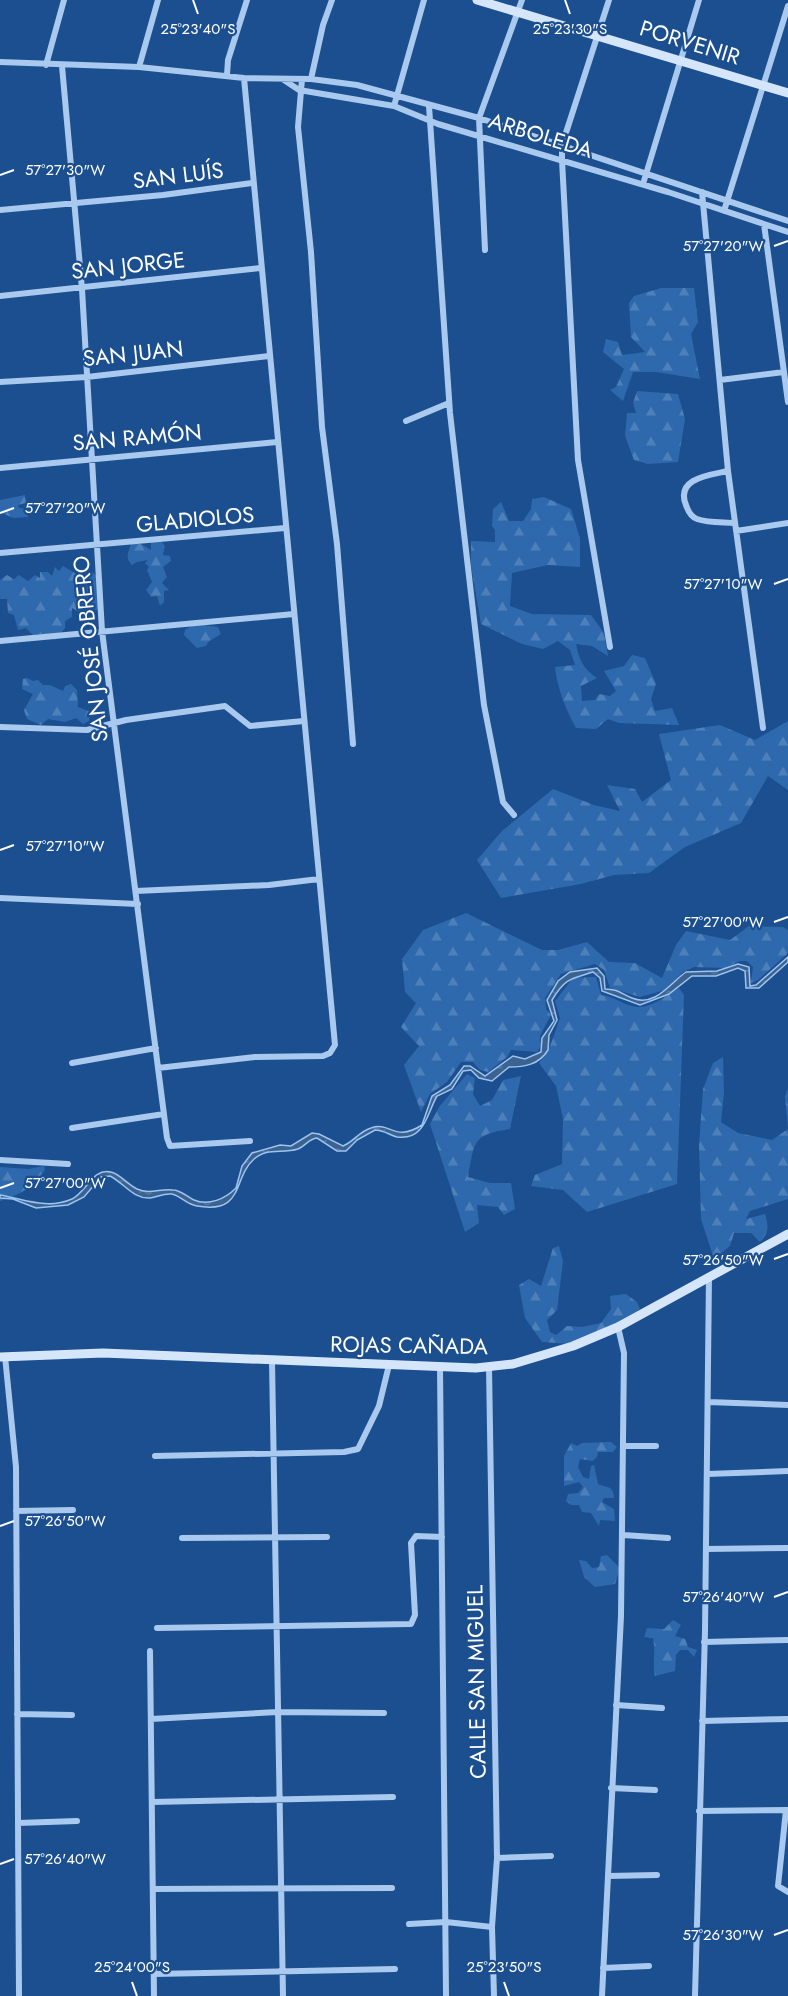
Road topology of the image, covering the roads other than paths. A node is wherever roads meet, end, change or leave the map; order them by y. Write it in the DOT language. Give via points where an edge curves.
graph roads {
  1 [pos="64,0"];
  2 [pos="158,0"];
  3 [pos="247,0"];
  4 [pos="332,0"];
  5 [pos="424,0"];
  6 [pos="477,0"];
  7 [pos="522,0"];
  8 [pos="609,0"];
  9 [pos="699,0"];
  10 [pos="788,6"];
  11 [pos="519,12"];
  12 [pos="599,35"];
  13 [pos="681,60"];
  14 [pos="0,62"];
  15 [pos="46,65"];
  16 [pos="62,66"];
  17 [pos="139,67"];
  18 [pos="226,75"];
  19 [pos="244,78"];
  20 [pos="302,79"];
  21 [pos="311,79"];
  22 [pos="284,80"];
  23 [pos="762,84"];
  24 [pos="299,90"];
  25 [pos="788,93"];
  26 [pos="397,95"];
  27 [pos="394,106"];
  28 [pos="429,106"];
  29 [pos="478,118"];
  30 [pos="430,120"];
  31 [pos="478,134"];
  32 [pos="562,145"];
  33 [pos="562,160"];
  34 [pos="647,173"];
  35 [pos="252,183"];
  36 [pos="643,184"];
  37 [pos="702,192"];
  38 [pos="728,200"];
  39 [pos="75,204"];
  40 [pos="703,204"];
  41 [pos="0,210"];
  42 [pos="724,211"];
  43 [pos="788,221"];
  44 [pos="764,224"];
  45 [pos="788,232"];
  46 [pos="485,250"];
  47 [pos="260,268"];
  48 [pos="82,289"];
  49 [pos="0,296"];
  50 [pos="269,356"];
  51 [pos="784,372"];
  52 [pos="87,377"];
  53 [pos="720,380"];
  54 [pos="0,382"];
  55 [pos="788,402"];
  56 [pos="449,403"];
  57 [pos="406,421"];
  58 [pos="277,442"];
  59 [pos="92,459"];
  60 [pos="0,468"];
  61 [pos="728,471"];
  62 [pos="735,523"];
  63 [pos="788,523"];
  64 [pos="285,528"];
  65 [pos="736,531"];
  66 [pos="98,546"];
  67 [pos="0,553"];
  68 [pos="294,614"];
  69 [pos="102,631"];
  70 [pos="0,641"];
  71 [pos="610,647"];
  72 [pos="304,721"];
  73 [pos="115,724"];
  74 [pos="0,727"];
  75 [pos="763,728"];
  76 [pos="352,744"];
  77 [pos="514,815"];
  78 [pos="319,879"];
  79 [pos="136,891"];
  80 [pos="0,898"];
  81 [pos="138,904"];
  82 [pos="156,1048"];
  83 [pos="72,1063"];
  84 [pos="158,1068"];
  85 [pos="164,1114"];
  86 [pos="72,1128"];
  87 [pos="250,1141"];
  88 [pos="0,1160"];
  89 [pos="68,1164"];
  90 [pos="788,1234"];
  91 [pos="709,1276"];
  92 [pos="618,1327"];
  93 [pos="2,1356"];
  94 [pos="272,1361"];
  95 [pos="389,1365"];
  96 [pos="489,1366"];
  97 [pos="441,1367"];
  98 [pos="708,1402"];
  99 [pos="788,1405"];
  100 [pos="625,1446"];
  101 [pos="656,1446"];
  102 [pos="273,1453"];
  103 [pos="155,1456"];
  104 [pos="788,1471"];
  105 [pos="707,1474"];
  106 [pos="73,1510"];
  107 [pos="16,1511"];
  108 [pos="623,1535"];
  109 [pos="275,1536"];
  110 [pos="327,1537"];
  111 [pos="442,1537"];
  112 [pos="182,1538"];
  113 [pos="668,1538"];
  114 [pos="788,1548"];
  115 [pos="706,1549"];
  116 [pos="276,1627"];
  117 [pos="157,1628"];
  118 [pos="788,1640"];
  119 [pos="704,1642"];
  120 [pos="150,1651"];
  121 [pos="616,1705"];
  122 [pos="662,1708"];
  123 [pos="278,1712"];
  124 [pos="384,1713"];
  125 [pos="17,1714"];
  126 [pos="72,1715"];
  127 [pos="151,1719"];
  128 [pos="788,1719"];
  129 [pos="702,1721"];
  130 [pos="611,1788"];
  131 [pos="655,1790"];
  132 [pos="393,1797"];
  133 [pos="279,1800"];
  134 [pos="152,1802"];
  135 [pos="787,1810"];
  136 [pos="699,1811"];
  137 [pos="77,1821"];
  138 [pos="18,1823"];
  139 [pos="551,1856"];
  140 [pos="497,1858"];
  141 [pos="657,1875"];
  142 [pos="608,1876"];
  143 [pos="392,1888"];
  144 [pos="153,1889"];
  145 [pos="280,1890"];
  146 [pos="788,1892"];
  147 [pos="446,1922"];
  148 [pos="409,1924"];
  149 [pos="492,1927"];
  150 [pos="649,1966"];
  151 [pos="603,1968"];
  152 [pos="395,1969"];
  153 [pos="282,1973"];
  154 [pos="154,1974"];
  155 [pos="19,1996"];
  156 [pos="154,1996"];
  157 [pos="283,1996"];
  158 [pos="446,1996"];
  159 [pos="494,1996"];
  160 [pos="602,1996"];
  161 [pos="695,1996"];
  1 -- 15 [label="street"];
  2 -- 17 [label="street"];
  3 -- 18 [label="street"];
  4 -- 21 [label="street"];
  5 -- 26 [label="street"];
  6 -- 11 [label="main road, PORVENIR"];
  7 -- 11 [label="street"];
  8 -- 12 [label="street"];
  9 -- 13 [label="street"];
  10 -- 23 [label="street"];
  11 -- 12 [label="main road, PORVENIR"];
  11 -- 29 [label="street"];
  12 -- 13 [label="main road, PORVENIR"];
  12 -- 32 [label="street"];
  13 -- 23 [label="main road, PORVENIR"];
  13 -- 34 [label="street"];
  14 -- 15 [label="street, ARBOLEDA"];
  15 -- 16 [label="street, ARBOLEDA"];
  16 -- 17 [label="street, ARBOLEDA"];
  16 -- 39 [label="street, SAN JOSÉ OBRERO"];
  17 -- 18 [label="street, ARBOLEDA"];
  18 -- 19 [label="street, ARBOLEDA"];
  19 -- 22 [label="street, ARBOLEDA"];
  19 -- 35 [label="street"];
  20 -- 21 [label="street, ARBOLEDA"];
  20 -- 22 [label="street, ARBOLEDA"];
  20 -- 24 [label="street"];
  21 -- 26 [label="street, ARBOLEDA"];
  22 -- 24 [label="street, ARBOLEDA"];
  23 -- 25 [label="main road, PORVENIR"];
  23 -- 38 [label="street"];
  24 -- 27 [label="street, ARBOLEDA"];
  24 -- 76 [label="street" via="301,166"];
  26 -- 27 [label="street"];
  26 -- 28 [label="street, ARBOLEDA"];
  27 -- 30 [label="street, ARBOLEDA"];
  28 -- 29 [label="street, ARBOLEDA"];
  28 -- 30 [label="street"];
  29 -- 31 [label="street"];
  29 -- 32 [label="street, ARBOLEDA"];
  30 -- 31 [label="street, ARBOLEDA"];
  30 -- 56 [label="street"];
  31 -- 33 [label="street, ARBOLEDA"];
  31 -- 46 [label="street"];
  32 -- 33 [label="street"];
  32 -- 34 [label="street, ARBOLEDA"];
  33 -- 36 [label="street, ARBOLEDA"];
  33 -- 71 [label="street" via="579,460"];
  34 -- 36 [label="street"];
  34 -- 37 [label="street, ARBOLEDA"];
  35 -- 39 [label="street, SAN LUÍS"];
  35 -- 47 [label="street"];
  36 -- 40 [label="street, ARBOLEDA"];
  37 -- 38 [label="street, ARBOLEDA"];
  37 -- 40 [label="street"];
  38 -- 42 [label="street"];
  38 -- 43 [label="street, ARBOLEDA"];
  39 -- 41 [label="street, SAN LUÍS"];
  39 -- 48 [label="street, SAN JOSÉ OBRERO"];
  40 -- 42 [label="street, ARBOLEDA"];
  40 -- 53 [label="street"];
  42 -- 44 [label="street, ARBOLEDA"];
  44 -- 45 [label="street, ARBOLEDA"];
  44 -- 51 [label="street"];
  47 -- 48 [label="street, SAN JORGE"];
  47 -- 50 [label="street"];
  48 -- 49 [label="street, SAN JORGE"];
  48 -- 52 [label="street, SAN JOSÉ OBRERO"];
  50 -- 52 [label="street, SAN JUAN"];
  50 -- 58 [label="street"];
  51 -- 53 [label="street"];
  51 -- 55 [label="street"];
  52 -- 54 [label="street, SAN JUAN"];
  52 -- 59 [label="street, SAN JOSÉ OBRERO"];
  53 -- 61 [label="street"];
  56 -- 57 [label="street"];
  56 -- 77 [label="street" via="484,705 503,802"];
  58 -- 59 [label="street, SAN RAMÓN"];
  58 -- 64 [label="street"];
  59 -- 60 [label="street, SAN RAMÓN"];
  59 -- 66 [label="street, SAN JOSÉ OBRERO"];
  61 -- 62 [label="street"];
  61 -- 62 [label="street" via="695,478 687,486 684,502 696,519"];
  62 -- 65 [label="street"];
  63 -- 65 [label="street"];
  64 -- 66 [label="street, GLADIOLOS"];
  64 -- 68 [label="street"];
  65 -- 75 [label="street"];
  66 -- 67 [label="street, GLADIOLOS"];
  66 -- 69 [label="street, SAN JOSÉ OBRERO"];
  68 -- 69 [label="street"];
  68 -- 72 [label="street"];
  69 -- 70 [label="street"];
  69 -- 73 [label="street, SAN JOSÉ OBRERO"];
  72 -- 73 [label="street" via="250,726 225,706"];
  72 -- 78 [label="street"];
  73 -- 74 [label="street" via="87,730"];
  73 -- 79 [label="street, SAN JOSÉ OBRERO"];
  78 -- 79 [label="street"];
  78 -- 84 [label="street" via="336,1045 330,1053"];
  79 -- 81 [label="street, SAN JOSÉ OBRERO"];
  80 -- 81 [label="street"];
  81 -- 82 [label="street, SAN JOSÉ OBRERO"];
  82 -- 83 [label="street"];
  82 -- 84 [label="street, SAN JOSÉ OBRERO"];
  84 -- 85 [label="street, SAN JOSÉ OBRERO"];
  85 -- 86 [label="street"];
  85 -- 87 [label="street, SAN JOSÉ OBRERO" via="170,1146"];
  88 -- 89 [label="street"];
  90 -- 91 [label="main road, ROJAS CAÑADA"];
  91 -- 92 [label="main road, ROJAS CAÑADA"];
  91 -- 98 [label="street"];
  92 -- 96 [label="main road, ROJAS CAÑADA" via="545,1355"];
  92 -- 100 [label="street" via="624,1353"];
  93 -- 94 [label="main road, ROJAS CAÑADA" via="103,1353"];
  93 -- 107 [label="street" via="16,1467"];
  94 -- 95 [label="main road, ROJAS CAÑADA"];
  94 -- 102 [label="street"];
  95 -- 97 [label="main road, ROJAS CAÑADA"];
  95 -- 102 [label="street" via="379,1406 358,1449"];
  96 -- 97 [label="main road, ROJAS CAÑADA"];
  96 -- 140 [label="street, CALLE SAN MIGUEL"];
  97 -- 111 [label="street"];
  98 -- 99 [label="street"];
  98 -- 105 [label="street"];
  100 -- 101 [label="street"];
  100 -- 108 [label="street"];
  102 -- 103 [label="street"];
  102 -- 109 [label="street"];
  104 -- 105 [label="street"];
  105 -- 115 [label="street"];
  106 -- 107 [label="street"];
  107 -- 125 [label="street"];
  108 -- 113 [label="street"];
  108 -- 121 [label="street"];
  109 -- 110 [label="street"];
  109 -- 112 [label="street"];
  109 -- 116 [label="street"];
  111 -- 116 [label="street" via="416,1536 411,1543 415,1615 411,1624"];
  111 -- 147 [label="street"];
  114 -- 115 [label="street"];
  115 -- 119 [label="street"];
  116 -- 117 [label="street"];
  116 -- 123 [label="street"];
  118 -- 119 [label="street"];
  119 -- 129 [label="street"];
  120 -- 127 [label="street"];
  121 -- 122 [label="street"];
  121 -- 130 [label="street"];
  123 -- 124 [label="street"];
  123 -- 127 [label="street"];
  123 -- 133 [label="street"];
  125 -- 126 [label="street"];
  125 -- 138 [label="street"];
  127 -- 134 [label="street"];
  128 -- 129 [label="street"];
  129 -- 136 [label="street"];
  130 -- 131 [label="street"];
  130 -- 142 [label="street"];
  132 -- 133 [label="street"];
  133 -- 134 [label="street"];
  133 -- 145 [label="street"];
  134 -- 144 [label="street"];
  135 -- 136 [label="street"];
  135 -- 146 [label="street" via="778,1886"];
  136 -- 161 [label="street"];
  137 -- 138 [label="street"];
  138 -- 155 [label="street"];
  139 -- 140 [label="street"];
  140 -- 149 [label="street, CALLE SAN MIGUEL"];
  141 -- 142 [label="street"];
  142 -- 151 [label="street"];
  143 -- 145 [label="street"];
  144 -- 145 [label="street"];
  144 -- 154 [label="street"];
  145 -- 153 [label="street"];
  147 -- 148 [label="street"];
  147 -- 149 [label="street"];
  147 -- 158 [label="street"];
  149 -- 159 [label="street, CALLE SAN MIGUEL"];
  150 -- 151 [label="street"];
  151 -- 160 [label="street"];
  152 -- 153 [label="street"];
  153 -- 154 [label="street"];
  153 -- 157 [label="street"];
  154 -- 156 [label="street"];
}
